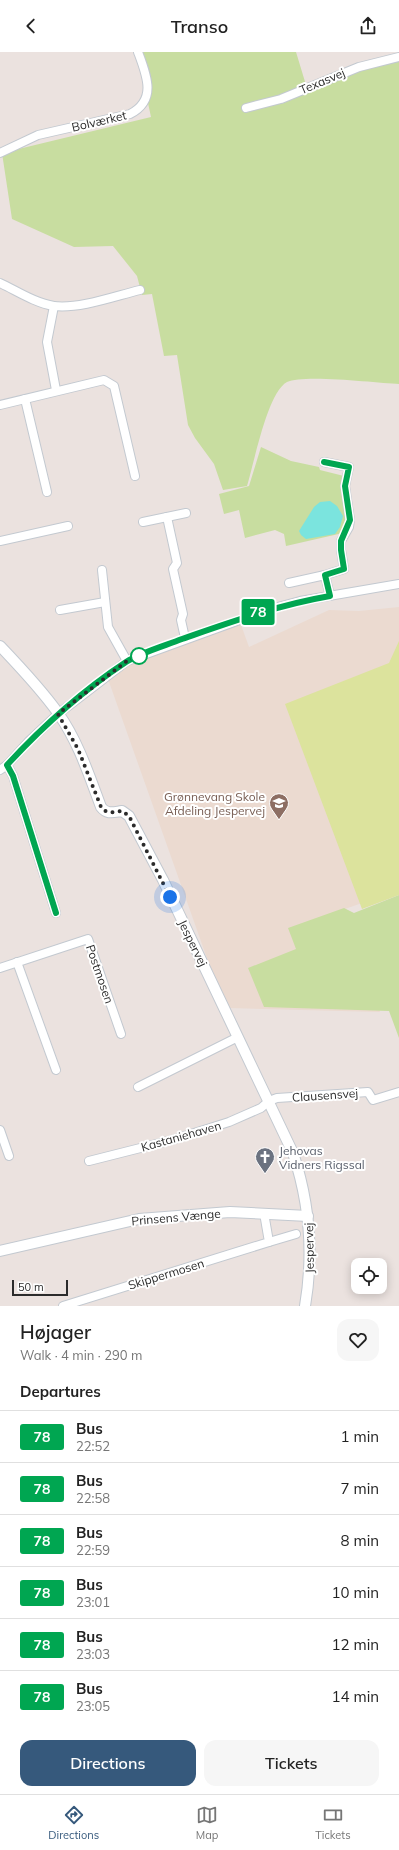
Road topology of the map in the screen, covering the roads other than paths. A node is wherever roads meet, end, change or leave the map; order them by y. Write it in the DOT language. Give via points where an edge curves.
graph roads {
  1 [pos="138,52"];
  2 [pos="399,57"];
  3 [pos="246,108"];
  4 [pos="0,153"];
  5 [pos="0,283"];
  6 [pos="140,290"];
  7 [pos="54,306"];
  8 [pos="56,390"];
  9 [pos="25,399"];
  10 [pos="0,405"];
  11 [pos="324,462"];
  12 [pos="135,476"];
  13 [pos="47,492"];
  14 [pos="186,513"];
  15 [pos="168,517"];
  16 [pos="143,522"];
  17 [pos="68,526"];
  18 [pos="0,541"];
  19 [pos="102,570"];
  20 [pos="325,575"];
  21 [pos="289,583"];
  22 [pos="399,584"];
  23 [pos="330,596"];
  24 [pos="105,602"];
  25 [pos="60,610"];
  26 [pos="185,638"];
  27 [pos="0,646"];
  28 [pos="127,661"];
  29 [pos="58,714"];
  30 [pos="3,767"];
  31 [pos="56,913"];
  32 [pos="17,962"];
  33 [pos="0,968"];
  34 [pos="121,1034"];
  35 [pos="238,1037"];
  36 [pos="56,1070"];
  37 [pos="138,1087"];
  38 [pos="399,1092"];
  39 [pos="269,1101"];
  40 [pos="0,1130"];
  41 [pos="10,1156"];
  42 [pos="89,1161"];
  43 [pos="264,1213"];
  44 [pos="308,1216"];
  45 [pos="296,1234"];
  46 [pos="269,1242"];
  47 [pos="0,1251"];
  48 [pos="63,1306"];
  49 [pos="305,1306"];
  1 -- 4 [label="street, Bolværket" via="147,83 148,97 140,109 130,114 38,135"];
  2 -- 3 [label="street, Texasvej" via="348,71 281,99"];
  5 -- 7 [label="street" via="32,299"];
  6 -- 7 [label="street" via="74,305"];
  7 -- 8 [label="street" via="47,342"];
  8 -- 9 [label="street"];
  8 -- 12 [label="street" via="104,380 112,383"];
  9 -- 10 [label="street"];
  9 -- 13 [label="street"];
  11 -- 20 [label="street" via="349,467 345,486 350,520 341,541 344,569"];
  14 -- 15 [label="street"];
  15 -- 16 [label="street"];
  15 -- 26 [label="street" via="177,563 173,569 183,614 181,620"];
  17 -- 18 [label="street"];
  19 -- 24 [label="street"];
  20 -- 21 [label="street"];
  20 -- 23 [label="street"];
  22 -- 23 [label="street"];
  23 -- 26 [label="street" via="270,609"];
  24 -- 25 [label="street"];
  24 -- 28 [label="street" via="108,627"];
  26 -- 28 [label="street"];
  27 -- 29 [label="street, Jespervej" via="24,671"];
  28 -- 29 [label="street"];
  29 -- 30 [label="street"];
  29 -- 35 [label="street, Jespervej" via="78,749 101,807 109,813 122,811 129,816 146,846"];
  30 -- 31 [label="street" via="13,776"];
  32 -- 33 [label="street, Postmosen"];
  32 -- 34 [label="street, Postmosen" via="88,939"];
  32 -- 36 [label="street"];
  35 -- 37 [label="street"];
  35 -- 39 [label="street, Jespervej"];
  38 -- 39 [label="street, Clausensvej" via="373,1100 368,1092 277,1098"];
  39 -- 42 [label="street, Kastaniehaven" via="261,1108 229,1122 172,1140"];
  39 -- 44 [label="street, Jespervej" via="293,1153 303,1185"];
  40 -- 41 [label="street"];
  43 -- 44 [label="street, Prinsens Vænge"];
  43 -- 46 [label="street"];
  43 -- 47 [label="street, Prinsens Vænge" via="230,1212 139,1219"];
  44 -- 49 [label="street, Jespervej" via="310,1277"];
  45 -- 46 [label="street, Skippermosen"];
  46 -- 48 [label="street, Skippermosen"];
}
